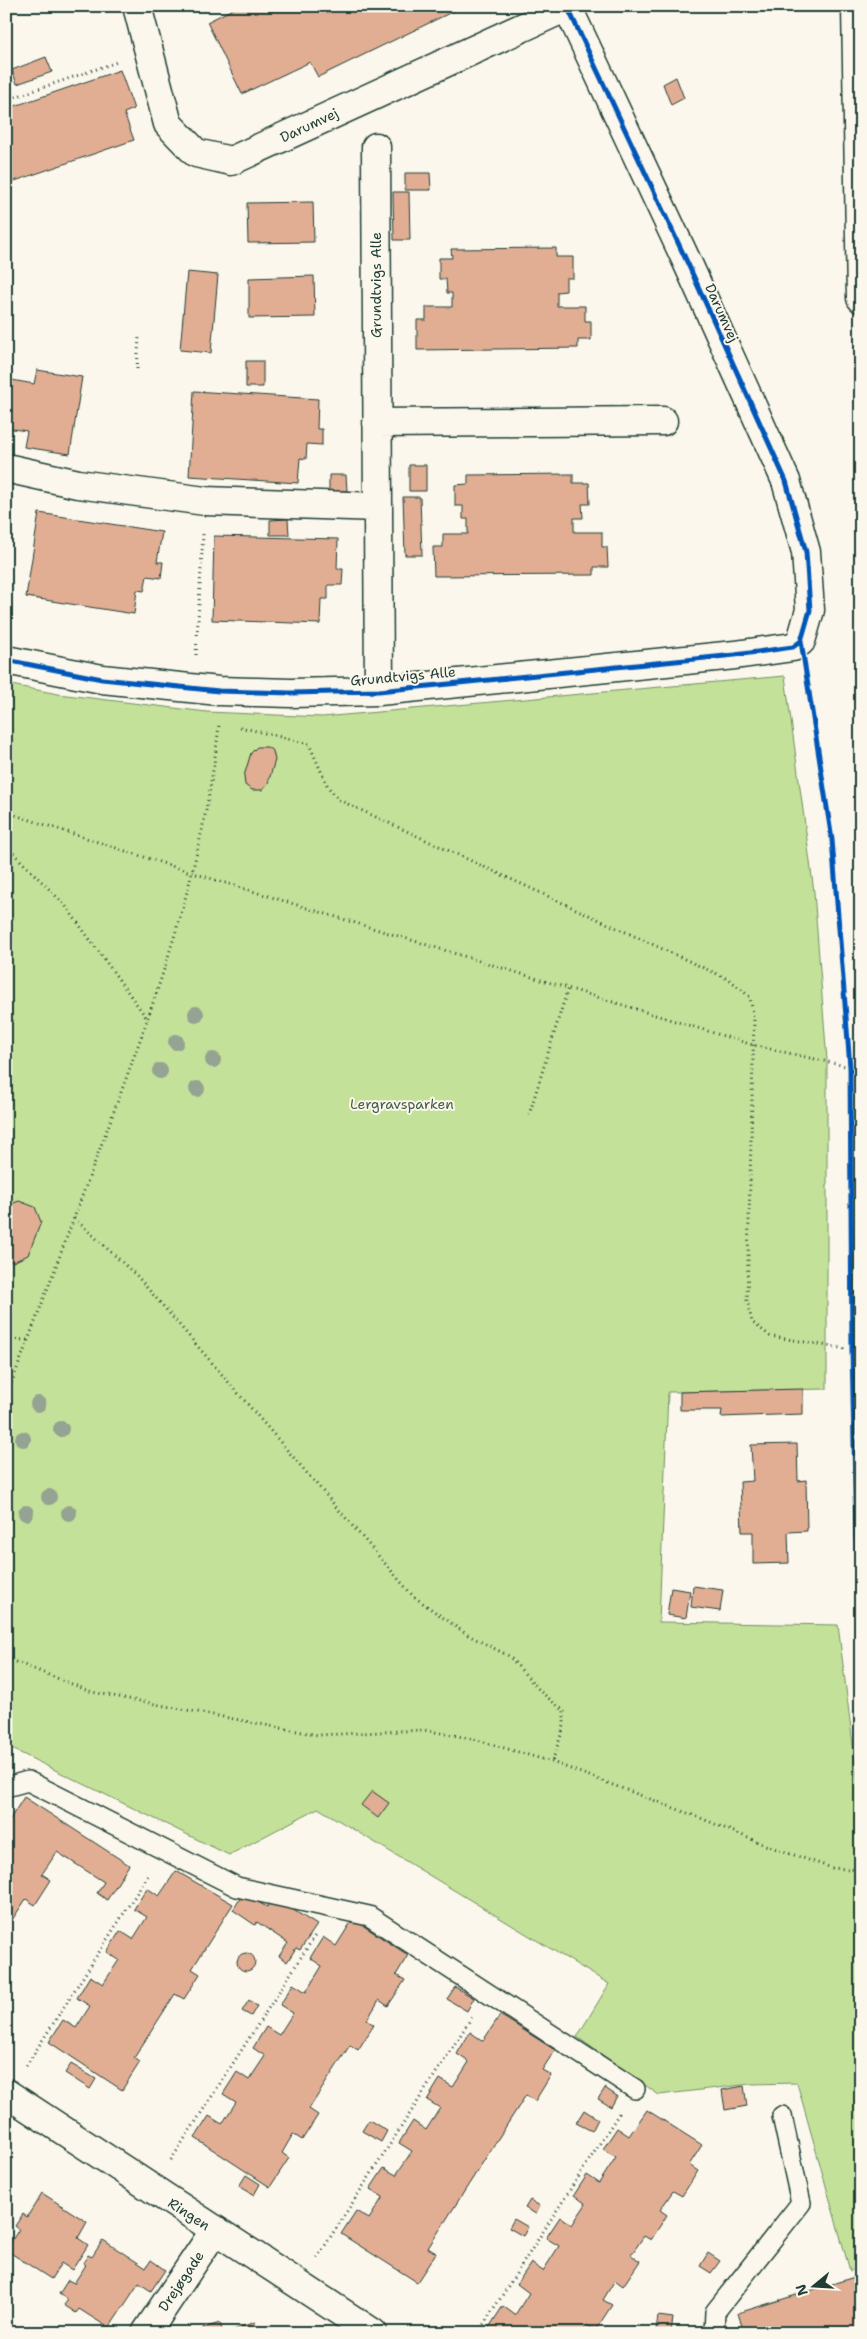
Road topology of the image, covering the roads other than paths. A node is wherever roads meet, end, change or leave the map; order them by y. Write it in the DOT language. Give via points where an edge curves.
graph roads {
  1 [pos="137,6"];
  2 [pos="567,6"];
  3 [pos="856,6"];
  4 [pos="376,147"];
  5 [pos="861,298"];
  6 [pos="663,421"];
  7 [pos="377,423"];
  8 [pos="6,468"];
  9 [pos="378,507"];
  10 [pos="801,641"];
  11 [pos="6,660"];
  12 [pos="379,691"];
  13 [pos="6,1787"];
  14 [pos="635,2088"];
  15 [pos="7,2094"];
  16 [pos="782,2116"];
  17 [pos="215,2230"];
  18 [pos="146,2333"];
  19 [pos="373,2333"];
  20 [pos="714,2333"];
  1 -- 2 [label="street, Darumvej" via="168,124 196,153 231,162"];
  2 -- 10 [label="street, Darumvej" via="786,481 806,552 810,610"];
  3 -- 5 [label="street"];
  4 -- 7 [label="street, Grundtvigs Alle"];
  6 -- 7 [label="street"];
  7 -- 9 [label="street, Grundtvigs Alle"];
  8 -- 9 [label="street" via="78,484 205,501"];
  9 -- 12 [label="street, Grundtvigs Alle"];
  10 -- 12 [label="street, Grundtvigs Alle" via="793,648 736,655"];
  11 -- 12 [label="street, Grundtvigs Alle" via="102,679 194,688 290,693"];
  13 -- 14 [label="lane" via="28,1781 237,1887 369,1916"];
  15 -- 17 [label="street, Ringen"];
  16 -- 20 [label="lane" via="801,2203 715,2312"];
  17 -- 18 [label="street, Drejøgade"];
  17 -- 19 [label="street, Ringen"];
}
